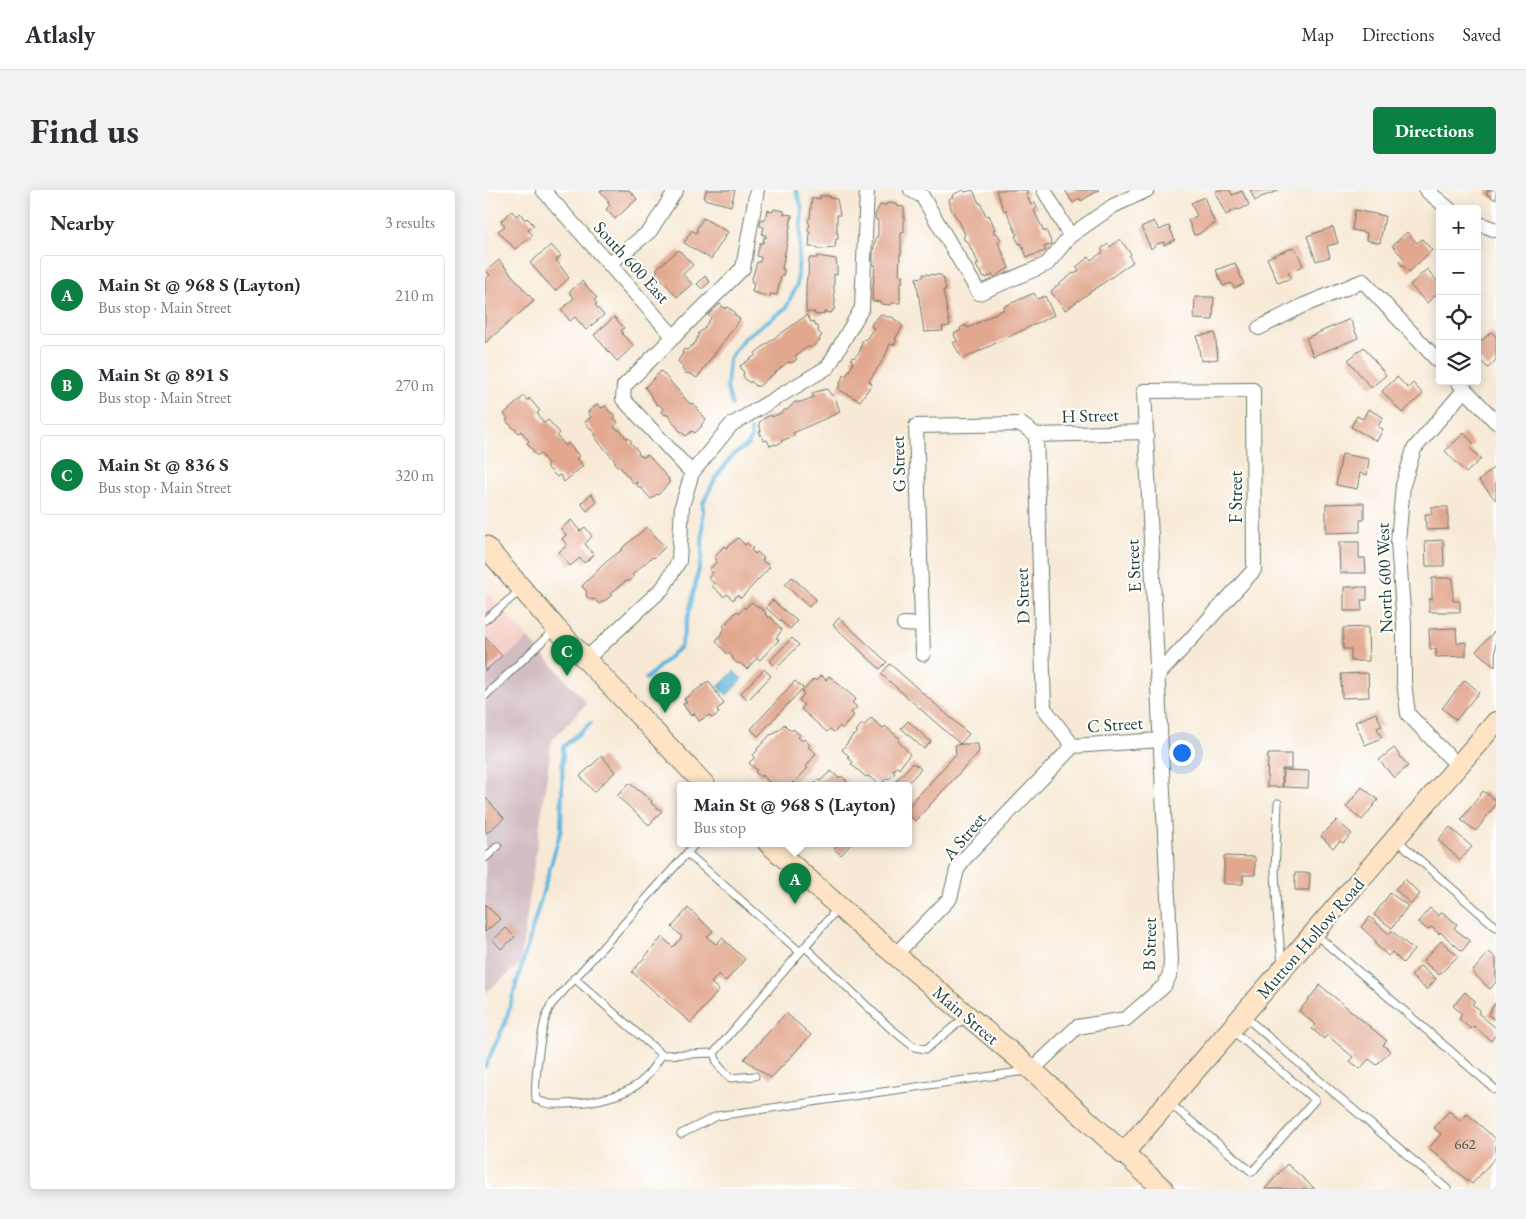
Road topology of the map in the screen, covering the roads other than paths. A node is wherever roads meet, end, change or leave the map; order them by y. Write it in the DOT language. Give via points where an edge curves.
graph roads {
  1 [pos="543,190"];
  2 [pos="675,190"];
  3 [pos="757,190"];
  4 [pos="867,190"];
  5 [pos="911,190"];
  6 [pos="1044,190"];
  7 [pos="1147,190"];
  8 [pos="1426,190"];
  9 [pos="1444,205"];
  10 [pos="1481,224"];
  11 [pos="1496,230"];
  12 [pos="1070,236"];
  13 [pos="609,264"];
  14 [pos="1259,328"];
  15 [pos="673,337"];
  16 [pos="1436,359"];
  17 [pos="1461,385"];
  18 [pos="1144,391"];
  19 [pos="1496,422"];
  20 [pos="1146,432"];
  21 [pos="1036,435"];
  22 [pos="692,474"];
  23 [pos="487,552"];
  24 [pos="522,588"];
  25 [pos="485,620"];
  26 [pos="903,624"];
  27 [pos="922,625"];
  28 [pos="556,628"];
  29 [pos="923,654"];
  30 [pos="585,660"];
  31 [pos="1157,676"];
  32 [pos="485,696"];
  33 [pos="1496,722"];
  34 [pos="1161,740"];
  35 [pos="1073,746"];
  36 [pos="1458,766"];
  37 [pos="702,782"];
  38 [pos="1278,803"];
  39 [pos="1395,839"];
  40 [pos="499,846"];
  41 [pos="692,847"];
  42 [pos="772,847"];
  43 [pos="687,853"];
  44 [pos="485,858"];
  45 [pos="839,907"];
  46 [pos="1496,927"];
  47 [pos="1314,933"];
  48 [pos="803,950"];
  49 [pos="895,955"];
  50 [pos="1283,969"];
  51 [pos="574,978"];
  52 [pos="967,1016"];
  53 [pos="1237,1022"];
  54 [pos="714,1054"];
  55 [pos="663,1055"];
  56 [pos="1031,1070"];
  57 [pos="755,1076"];
  58 [pos="1496,1090"];
  59 [pos="1168,1102"];
  60 [pos="681,1134"];
  61 [pos="1123,1154"];
  62 [pos="1163,1189"];
  63 [pos="1447,1189"];
  1 -- 13 [label="street, South 600 East"];
  2 -- 13 [label="street" via="650,231"];
  3 -- 15 [label="street" via="743,268"];
  4 -- 22 [label="street" via="862,308 829,367 731,425"];
  5 -- 12 [label="street" via="922,196 979,293 1047,264"];
  6 -- 12 [label="street"];
  7 -- 12 [label="street" via="1113,206"];
  8 -- 9 [label="street"];
  10 -- 11 [label="street"];
  13 -- 15 [label="street, South 600 East"];
  14 -- 16 [label="street" via="1363,281"];
  15 -- 22 [label="street" via="624,386 623,399"];
  17 -- 19 [label="street"];
  17 -- 36 [label="street, North 600 West" via="1414,449 1403,485 1398,542 1408,714"];
  18 -- 20 [label="street, E Street"];
  18 -- 31 [label="street, F Street" via="1253,390 1254,570"];
  20 -- 21 [label="street, H Street"];
  20 -- 31 [label="street, E Street"];
  21 -- 27 [label="street, G Street" via="1021,424 916,426"];
  21 -- 35 [label="street, D Street" via="1044,708"];
  22 -- 30 [label="street" via="682,506 679,561 663,588"];
  23 -- 24 [label="main road"];
  24 -- 25 [label="lane"];
  24 -- 28 [label="main road"];
  26 -- 27 [label="street"];
  27 -- 29 [label="street, G Street"];
  28 -- 30 [label="main road"];
  28 -- 32 [label="lane"];
  30 -- 37 [label="main road"];
  31 -- 34 [label="street, E Street"];
  33 -- 36 [label="main road, Mutton Hollow Road"];
  34 -- 35 [label="street, C Street"];
  34 -- 56 [label="street, B Street" via="1170,974 1164,986 1126,1019 1077,1028"];
  35 -- 49 [label="street, A Street" via="964,859 957,870 950,898"];
  36 -- 39 [label="main road, Mutton Hollow Road"];
  38 -- 50 [label="lane" via="1275,870"];
  39 -- 46 [label="lane"];
  39 -- 47 [label="main road, Mutton Hollow Road"];
  40 -- 44 [label="lane"];
  41 -- 43 [label="lane"];
  42 -- 45 [label="main road, Main Street"];
  43 -- 48 [label="lane"];
  43 -- 51 [label="lane"];
  45 -- 48 [label="lane"];
  45 -- 49 [label="main road, Main Street"];
  47 -- 50 [label="main road, Mutton Hollow Road"];
  47 -- 58 [label="lane"];
  48 -- 52 [label="lane" via="914,1048 926,1049"];
  48 -- 54 [label="lane"];
  49 -- 52 [label="main road, Main Street"];
  50 -- 53 [label="main road, Mutton Hollow Road"];
  51 -- 55 [label="lane"];
  51 -- 55 [label="lane" via="547,1011 536,1100 549,1104 615,1097 643,1080"];
  52 -- 56 [label="main road, Main Street"];
  53 -- 59 [label="main road, Mutton Hollow Road"];
  53 -- 59 [label="lane" via="1315,1100 1252,1172"];
  53 -- 63 [label="lane"];
  54 -- 55 [label="lane"];
  54 -- 57 [label="lane" via="718,1065 730,1078"];
  56 -- 60 [label="lane" via="717,1116"];
  56 -- 61 [label="main road, Main Street"];
  59 -- 61 [label="main road, Mutton Hollow Road"];
  61 -- 62 [label="main road, Main Street"];
}
